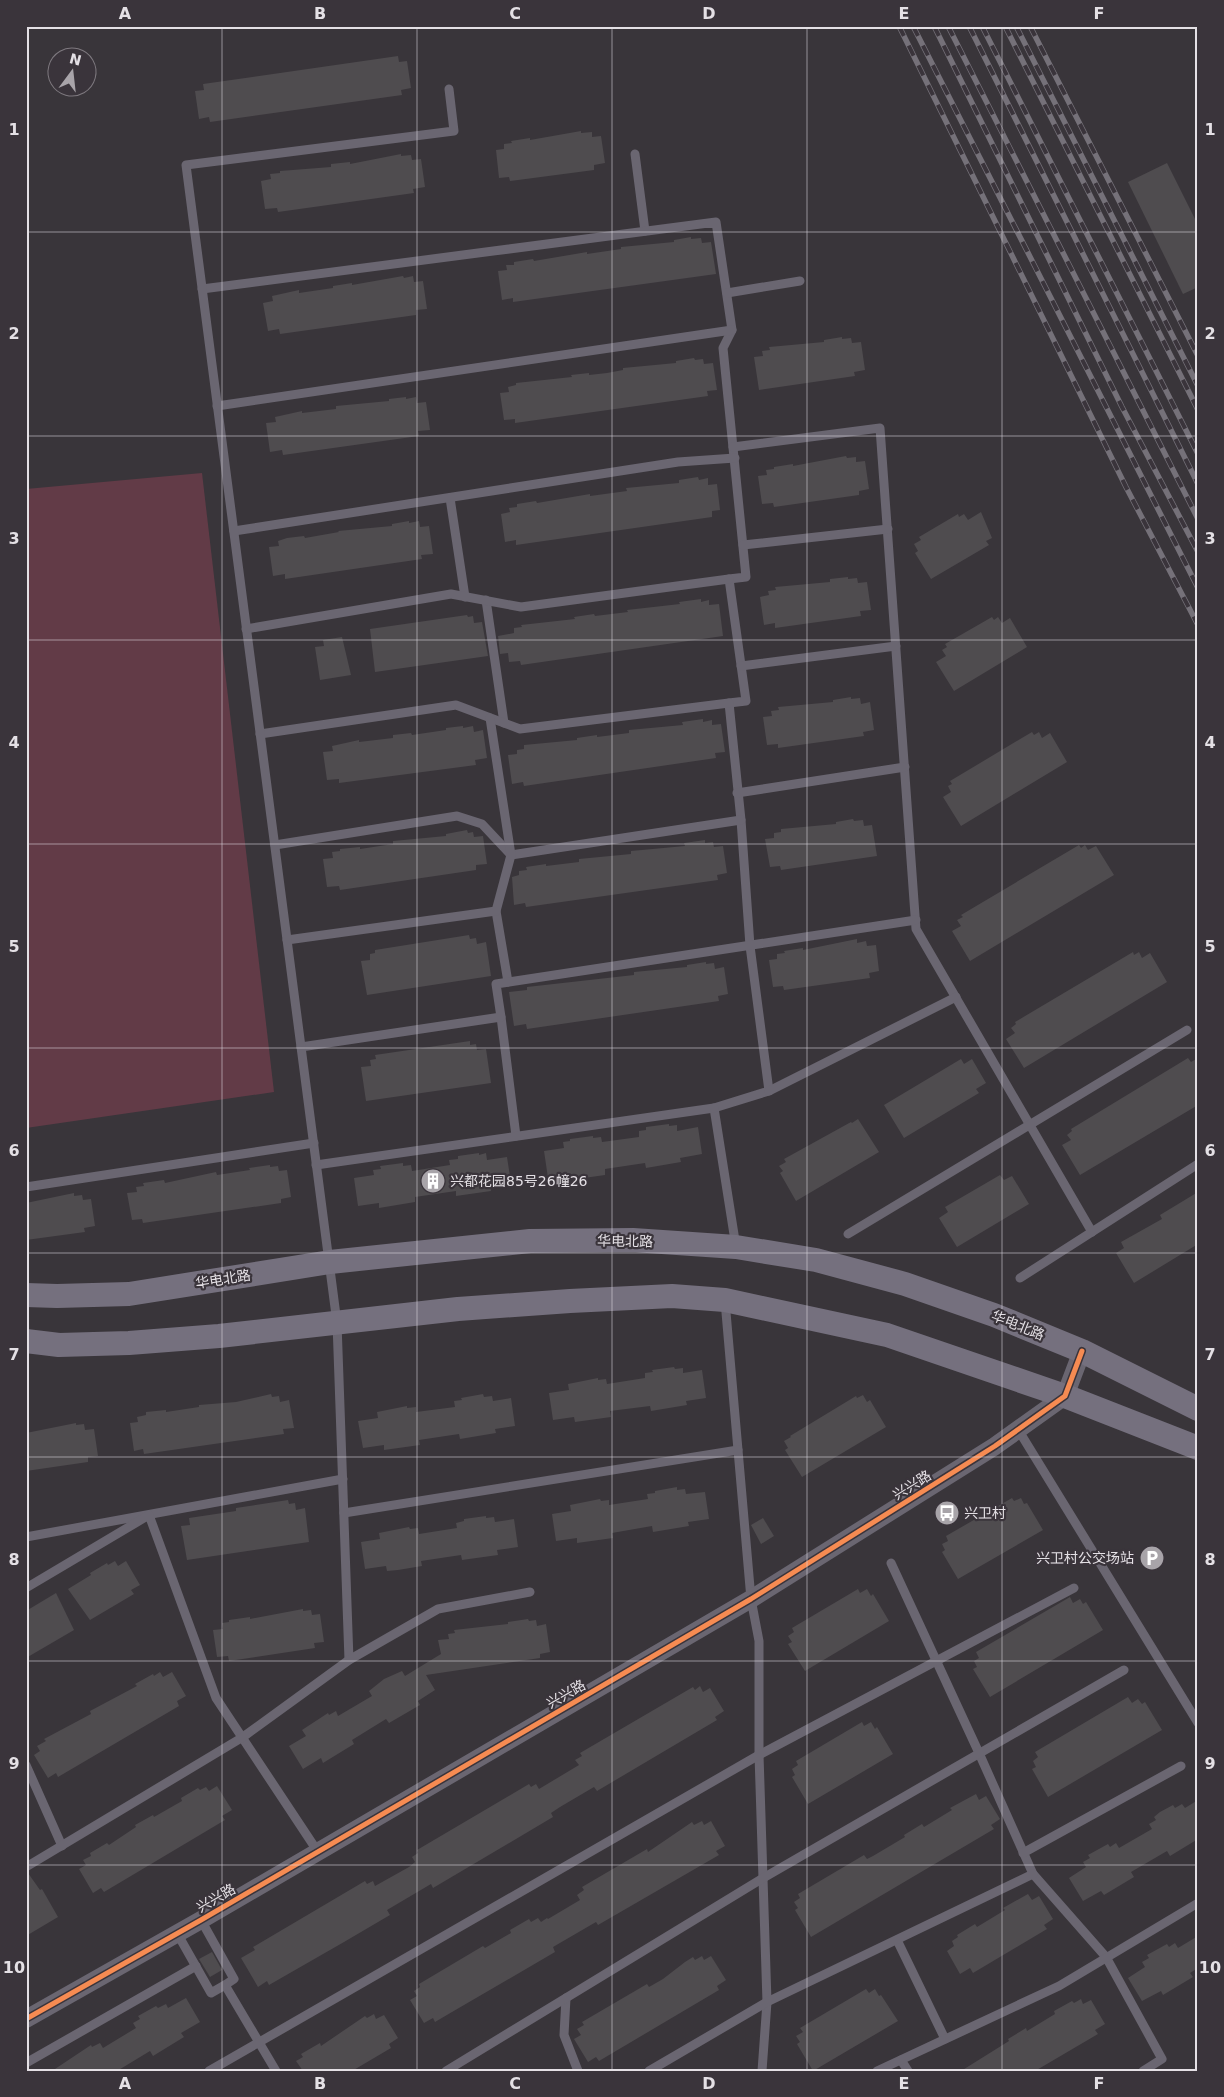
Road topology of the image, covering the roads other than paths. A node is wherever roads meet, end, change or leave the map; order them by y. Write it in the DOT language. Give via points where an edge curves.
graph roads {
  1 [pos="449,88"];
  2 [pos="635,154"];
  3 [pos="645,232"];
  4 [pos="800,281"];
  5 [pos="202,290"];
  6 [pos="727,293"];
  7 [pos="732,330"];
  8 [pos="217,406"];
  9 [pos="733,447"];
  10 [pos="735,458"];
  11 [pos="450,498"];
  12 [pos="888,530"];
  13 [pos="234,531"];
  14 [pos="743,545"];
  15 [pos="729,579"];
  16 [pos="464,597"];
  17 [pos="486,600"];
  18 [pos="246,629"];
  19 [pos="896,646"];
  20 [pos="741,666"];
  21 [pos="728,703"];
  22 [pos="490,718"];
  23 [pos="504,723"];
  24 [pos="260,734"];
  25 [pos="905,767"];
  26 [pos="738,793"];
  27 [pos="741,820"];
  28 [pos="275,845"];
  29 [pos="511,855"];
  30 [pos="496,911"];
  31 [pos="916,920"];
  32 [pos="287,940"];
  33 [pos="750,946"];
  34 [pos="508,982"];
  35 [pos="956,996"];
  36 [pos="501,1018"];
  37 [pos="1187,1030"];
  38 [pos="301,1047"];
  39 [pos="769,1091"];
  40 [pos="714,1108"];
  41 [pos="1030,1124"];
  42 [pos="516,1136"];
  43 [pos="314,1143"];
  44 [pos="1198,1164"];
  45 [pos="316,1165"];
  46 [pos="26,1186"];
  47 [pos="1092,1232"];
  48 [pos="848,1234"];
  49 [pos="736,1247"];
  50 [pos="330,1262"];
  51 [pos="1020,1278"];
  52 [pos="26,1295"];
  53 [pos="725,1300"];
  54 [pos="337,1323"];
  55 [pos="26,1340"];
  56 [pos="1082,1351"];
  57 [pos="1065,1396"];
  58 [pos="1198,1409"];
  59 [pos="1019,1430"];
  60 [pos="1198,1448"];
  61 [pos="738,1450"];
  62 [pos="343,1479"];
  63 [pos="344,1513"];
  64 [pos="150,1515"];
  65 [pos="26,1537"];
  66 [pos="891,1563"];
  67 [pos="26,1588"];
  68 [pos="1074,1588"];
  69 [pos="530,1592"];
  70 [pos="751,1598"];
  71 [pos="349,1660"];
  72 [pos="937,1661"];
  73 [pos="1124,1670"];
  74 [pos="1198,1722"];
  75 [pos="243,1737"];
  76 [pos="979,1753"];
  77 [pos="759,1756"];
  78 [pos="26,1765"];
  79 [pos="1181,1766"];
  80 [pos="62,1846"];
  81 [pos="318,1852"];
  82 [pos="1023,1853"];
  83 [pos="26,1867"];
  84 [pos="1033,1874"];
  85 [pos="763,1878"];
  86 [pos="1198,1903"];
  87 [pos="201,1920"];
  88 [pos="177,1933"];
  89 [pos="897,1940"];
  90 [pos="1106,1957"];
  91 [pos="196,1966"];
  92 [pos="225,1985"];
  93 [pos="566,1998"];
  94 [pos="767,2002"];
  95 [pos="26,2019"];
  96 [pos="945,2039"];
  97 [pos="259,2042"];
  98 [pos="902,2060"];
  99 [pos="26,2063"];
  100 [pos="210,2071"];
  101 [pos="276,2071"];
  102 [pos="446,2071"];
  103 [pos="578,2071"];
  104 [pos="649,2071"];
  105 [pos="762,2071"];
  106 [pos="877,2071"];
  107 [pos="908,2071"];
  108 [pos="1143,2071"];
  1 -- 5 [label="lane" via="454,131 186,165"];
  2 -- 3 [label="lane"];
  3 -- 5 [label="lane"];
  3 -- 6 [label="lane" via="716,222"];
  4 -- 6 [label="lane"];
  5 -- 8 [label="lane"];
  6 -- 7 [label="lane"];
  7 -- 8 [label="lane"];
  7 -- 9 [label="lane" via="723,348"];
  8 -- 13 [label="lane"];
  9 -- 10 [label="lane"];
  9 -- 12 [label="lane" via="880,428"];
  10 -- 11 [label="lane" via="678,462"];
  10 -- 14 [label="lane"];
  11 -- 13 [label="lane"];
  11 -- 16 [label="lane"];
  12 -- 14 [label="lane"];
  12 -- 19 [label="lane"];
  13 -- 18 [label="lane"];
  14 -- 15 [label="lane" via="746,577"];
  15 -- 17 [label="lane" via="521,607"];
  15 -- 20 [label="lane"];
  16 -- 17 [label="lane"];
  16 -- 18 [label="lane" via="451,594"];
  17 -- 23 [label="lane"];
  18 -- 24 [label="lane"];
  19 -- 20 [label="lane"];
  19 -- 25 [label="lane"];
  20 -- 21 [label="lane" via="746,701"];
  21 -- 23 [label="lane" via="520,729"];
  21 -- 26 [label="lane"];
  22 -- 23 [label="lane"];
  22 -- 24 [label="lane" via="456,705"];
  22 -- 29 [label="lane"];
  24 -- 28 [label="lane"];
  25 -- 26 [label="lane"];
  25 -- 31 [label="lane"];
  26 -- 27 [label="lane"];
  27 -- 29 [label="lane"];
  27 -- 33 [label="lane"];
  28 -- 29 [label="lane" via="457,816 482,824"];
  28 -- 32 [label="lane"];
  29 -- 30 [label="lane"];
  30 -- 32 [label="lane"];
  30 -- 34 [label="lane"];
  31 -- 33 [label="lane"];
  31 -- 35 [label="lane" via="916,929"];
  32 -- 38 [label="lane"];
  33 -- 34 [label="lane"];
  33 -- 39 [label="lane"];
  34 -- 36 [label="lane" via="496,984"];
  35 -- 39 [label="lane"];
  35 -- 41 [label="lane"];
  36 -- 38 [label="lane"];
  36 -- 42 [label="lane"];
  37 -- 41 [label="lane"];
  38 -- 43 [label="lane"];
  39 -- 40 [label="lane"];
  40 -- 42 [label="lane"];
  40 -- 49 [label="lane"];
  41 -- 47 [label="lane"];
  41 -- 48 [label="lane"];
  42 -- 45 [label="lane"];
  43 -- 45 [label="lane"];
  43 -- 46 [label="lane"];
  44 -- 47 [label="lane"];
  45 -- 50 [label="lane"];
  47 -- 51 [label="lane"];
  49 -- 50 [label="main road, 华电北路" via="633,1240 530,1241"];
  49 -- 56 [label="main road, 华电北路" via="816,1260 905,1284 994,1315"];
  50 -- 52 [label="main road, 华电北路" via="129,1294"];
  50 -- 54 [label="lane"];
  53 -- 54 [label="main road" via="672,1296 570,1301 458,1309"];
  53 -- 57 [label="main road" via="887,1335"];
  53 -- 61 [label="lane"];
  54 -- 55 [label="main road" via="129,1343 58,1345"];
  54 -- 62 [label="lane"];
  56 -- 57 [label="street"];
  56 -- 58 [label="main road, 华电北路"];
  57 -- 59 [label="street, 兴兴路"];
  57 -- 60 [label="main road"];
  59 -- 70 [label="street, 兴兴路"];
  59 -- 74 [label="lane"];
  61 -- 63 [label="lane"];
  61 -- 70 [label="lane"];
  62 -- 63 [label="lane"];
  62 -- 64 [label="lane"];
  63 -- 71 [label="lane"];
  64 -- 65 [label="lane"];
  64 -- 67 [label="lane"];
  64 -- 75 [label="lane" via="216,1698"];
  66 -- 72 [label="lane"];
  68 -- 72 [label="lane"];
  69 -- 71 [label="lane" via="438,1610"];
  70 -- 77 [label="lane" via="759,1641"];
  70 -- 81 [label="street, 兴兴路"];
  71 -- 75 [label="lane"];
  72 -- 76 [label="lane"];
  72 -- 77 [label="lane"];
  73 -- 76 [label="lane"];
  75 -- 80 [label="lane"];
  75 -- 81 [label="lane"];
  76 -- 82 [label="lane"];
  76 -- 85 [label="lane"];
  77 -- 85 [label="lane"];
  77 -- 97 [label="lane"];
  78 -- 80 [label="lane"];
  79 -- 82 [label="lane"];
  80 -- 83 [label="lane"];
  81 -- 87 [label="street, 兴兴路"];
  82 -- 84 [label="lane"];
  84 -- 89 [label="lane"];
  84 -- 90 [label="lane"];
  85 -- 93 [label="lane"];
  85 -- 94 [label="lane"];
  86 -- 90 [label="lane"];
  87 -- 88 [label="street, 兴兴路"];
  87 -- 92 [label="lane" via="234,1980"];
  88 -- 91 [label="lane"];
  88 -- 95 [label="street, 兴兴路"];
  89 -- 94 [label="lane"];
  89 -- 96 [label="lane"];
  90 -- 96 [label="lane" via="1059,1986"];
  90 -- 108 [label="lane" via="1162,2059"];
  91 -- 92 [label="lane" via="211,1993"];
  91 -- 99 [label="lane"];
  92 -- 97 [label="lane"];
  93 -- 102 [label="lane"];
  93 -- 103 [label="lane" via="564,2035"];
  94 -- 104 [label="lane"];
  94 -- 105 [label="lane"];
  96 -- 98 [label="lane"];
  97 -- 100 [label="lane"];
  97 -- 101 [label="lane"];
  98 -- 106 [label="lane"];
  98 -- 107 [label="lane"];
}
